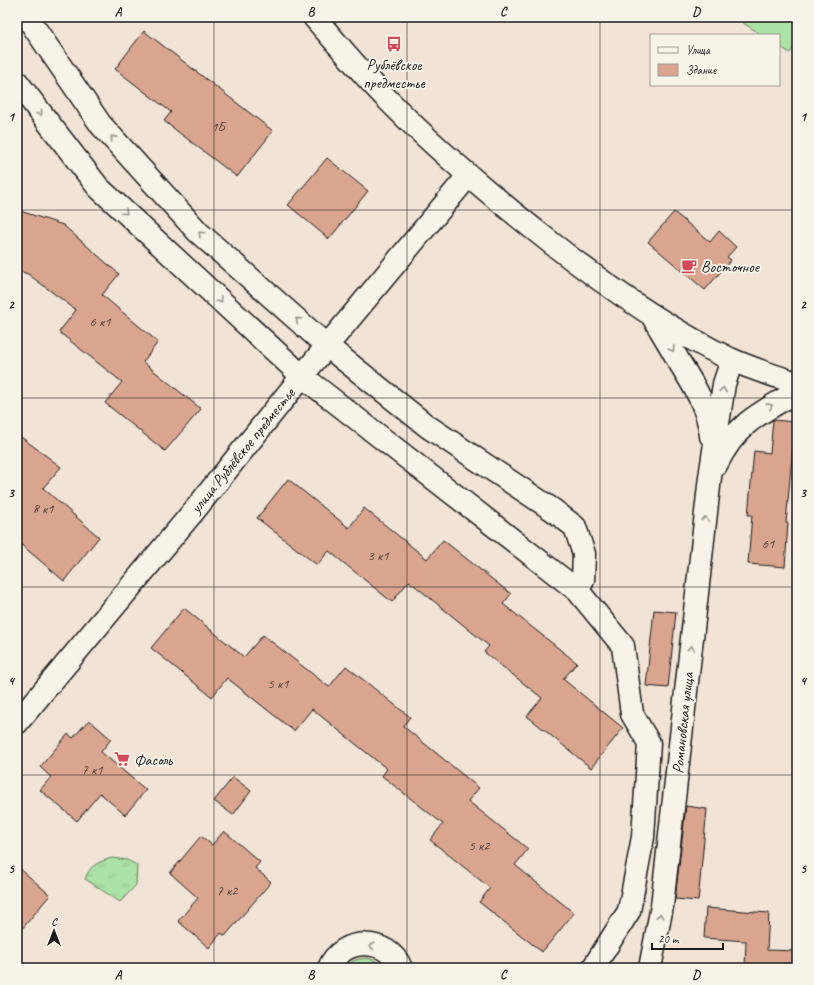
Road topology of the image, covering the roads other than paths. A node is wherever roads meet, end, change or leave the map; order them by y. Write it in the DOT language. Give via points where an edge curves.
graph roads {
  1 [pos="27,17"];
  2 [pos="314,17"];
  3 [pos="17,82"];
  4 [pos="468,176"];
  5 [pos="652,315"];
  6 [pos="327,346"];
  7 [pos="732,360"];
  8 [pos="302,376"];
  9 [pos="797,383"];
  10 [pos="797,392"];
  11 [pos="710,477"];
  12 [pos="578,591"];
  13 [pos="17,723"];
  14 [pos="329,968"];
  15 [pos="401,968"];
  16 [pos="593,968"];
  17 [pos="650,968"];
  6 -- 1 [label="street, one-way" via="198,232 101,125"];
  2 -- 4 [label="street" via="390,102"];
  3 -- 8 [label="street, one-way" via="98,187"];
  4 -- 5 [label="street" via="588,272"];
  4 -- 6 [label="street, улица Рублёвское предместье"];
  5 -- 7 [label="street"];
  5 -- 11 [label="street, Романовская улица, one-way" via="705,407 710,422"];
  6 -- 8 [label="street, улица Рублёвское предместье"];
  6 -- 12 [label="street" via="427,426 575,527 584,554 583,580"];
  7 -- 9 [label="street"];
  11 -- 7 [label="street, Романовская улица, one-way" via="724,384"];
  8 -- 12 [label="street"];
  8 -- 13 [label="street, улица Рублёвское предместье" via="198,506"];
  11 -- 10 [label="street, Романовская улица, one-way" via="723,450 739,430 759,413"];
  17 -- 11 [label="street, Романовская улица, one-way" via="662,906"];
  12 -- 16 [label="street" via="623,646 632,714 649,743 642,837 629,911"];
  15 -- 14 [label="street, one-way" via="387,950 373,944 357,945 342,951"];
}
